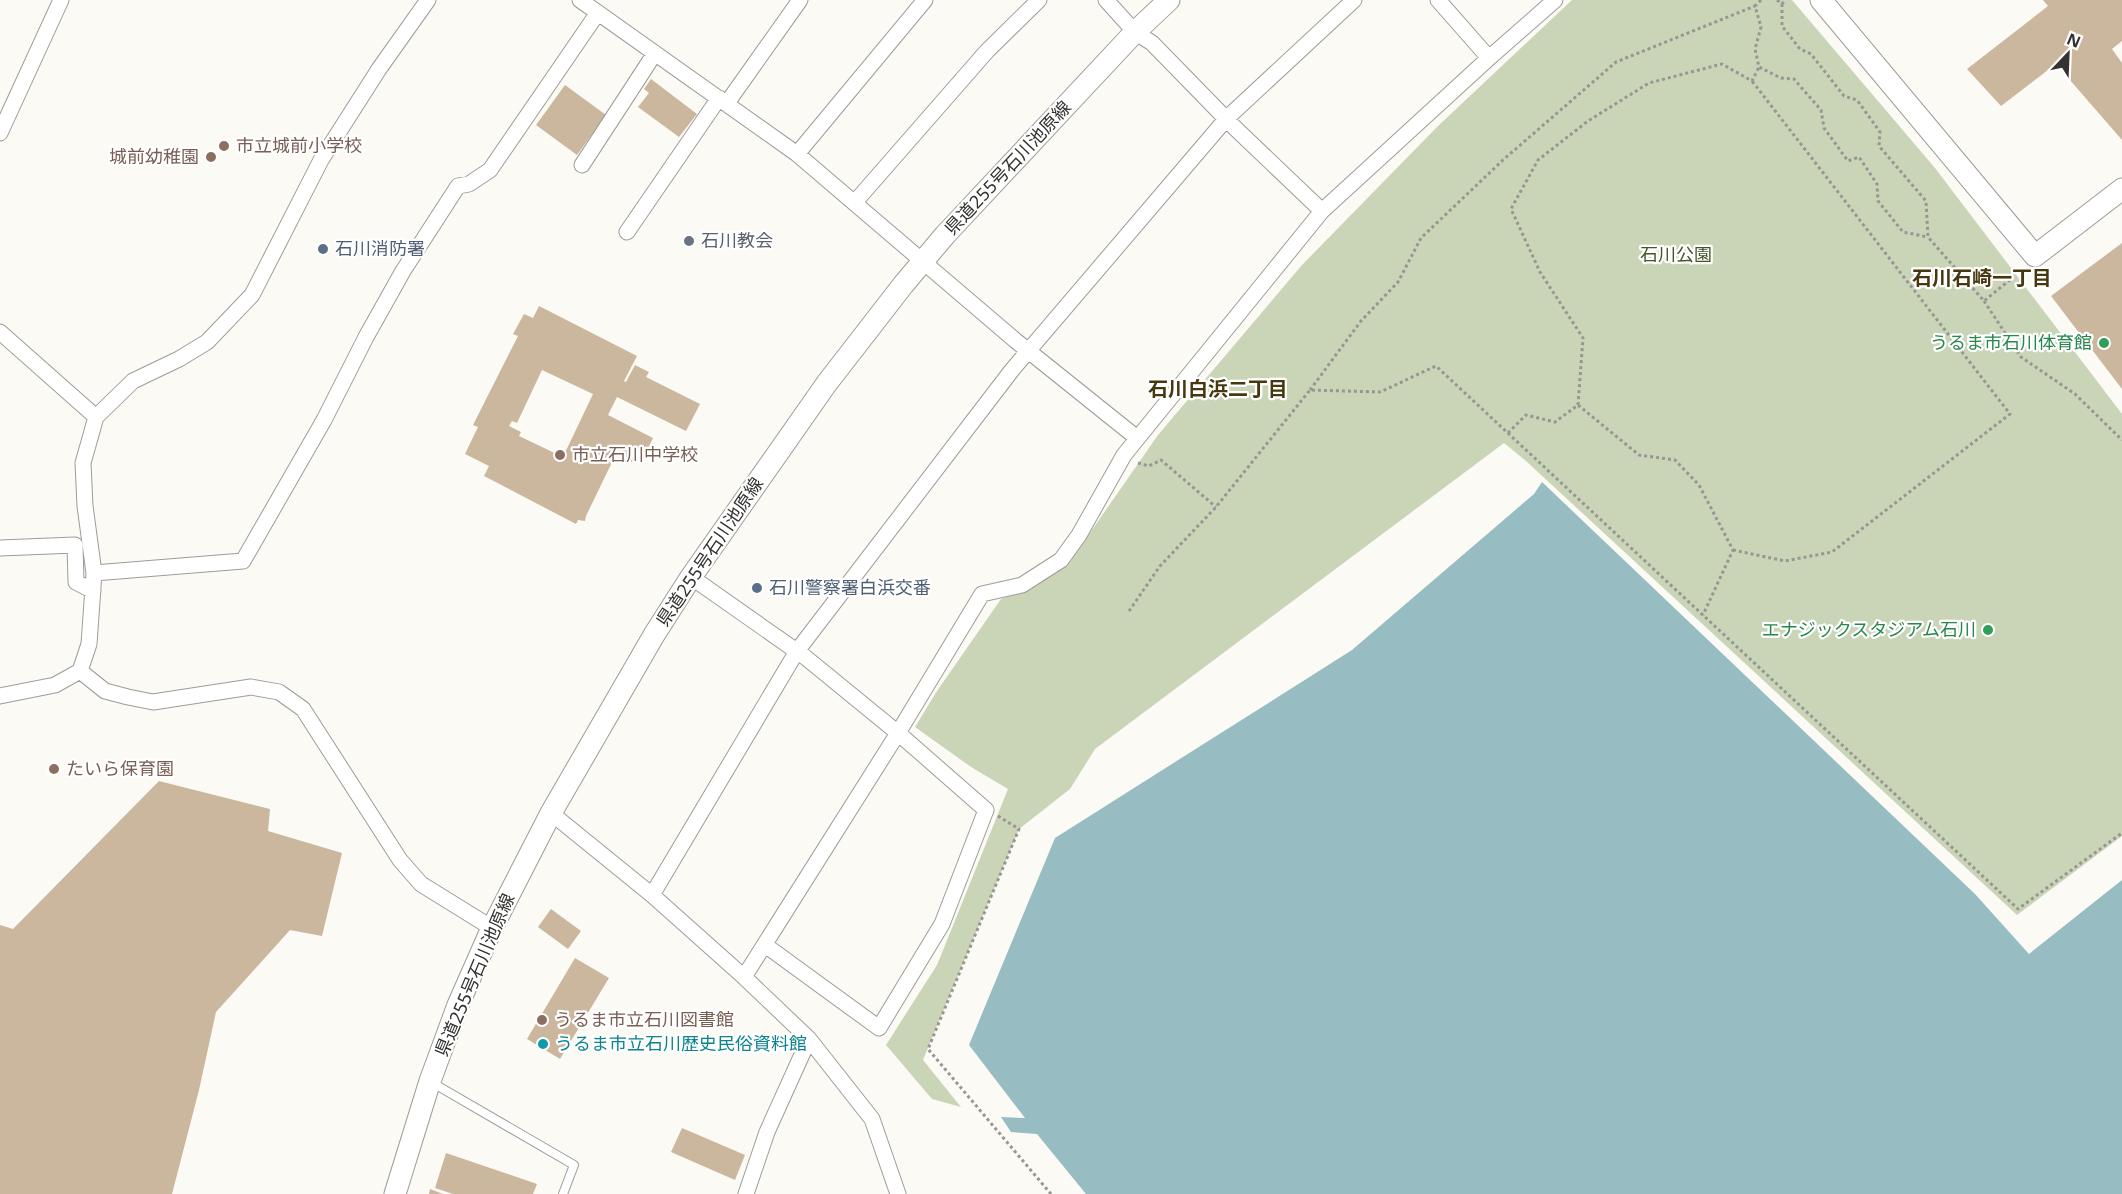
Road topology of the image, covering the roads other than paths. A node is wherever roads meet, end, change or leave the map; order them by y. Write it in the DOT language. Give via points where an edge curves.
graph roads {
  1 [pos="61,0"];
  2 [pos="428,0"];
  3 [pos="800,0"];
  4 [pos="925,0"];
  5 [pos="1039,0"];
  6 [pos="1106,0"];
  7 [pos="1169,0"];
  8 [pos="1354,0"];
  9 [pos="1438,0"];
  10 [pos="1555,0"];
  11 [pos="1821,0"];
  12 [pos="584,1"];
  13 [pos="597,14"];
  14 [pos="1136,32"];
  15 [pos="654,53"];
  16 [pos="1489,58"];
  17 [pos="723,100"];
  18 [pos="1227,118"];
  19 [pos="0,133"];
  20 [pos="797,154"];
  21 [pos="582,165"];
  22 [pos="2122,189"];
  23 [pos="855,202"];
  24 [pos="1322,211"];
  25 [pos="627,232"];
  26 [pos="923,261"];
  27 [pos="0,332"];
  28 [pos="1027,350"];
  29 [pos="96,417"];
  30 [pos="1137,438"];
  31 [pos="0,548"];
  32 [pos="94,573"];
  33 [pos="691,577"];
  34 [pos="93,591"];
  35 [pos="797,651"];
  36 [pos="80,671"];
  37 [pos="0,696"];
  38 [pos="898,733"];
  39 [pos="551,813"];
  40 [pos="652,895"];
  41 [pos="492,928"];
  42 [pos="765,945"];
  43 [pos="744,976"];
  44 [pos="809,1039"];
  45 [pos="430,1082"];
  46 [pos="395,1194"];
  47 [pos="563,1194"];
  48 [pos="746,1194"];
  49 [pos="898,1194"];
  1 -- 19 [label="street"];
  2 -- 29 [label="street" via="321,160 252,295 207,342 133,381"];
  3 -- 17 [label="street"];
  4 -- 20 [label="street"];
  5 -- 23 [label="street" via="987,51"];
  6 -- 14 [label="street"];
  7 -- 14 [label="main road, 県道255号石川池原線"];
  8 -- 18 [label="street"];
  9 -- 16 [label="street"];
  10 -- 16 [label="street"];
  11 -- 22 [label="main road" via="2035,256"];
  12 -- 13 [label="street"];
  13 -- 15 [label="street"];
  13 -- 32 [label="street" via="490,171 458,186 398,281 243,561"];
  14 -- 18 [label="street"];
  14 -- 26 [label="main road, 県道255号石川池原線"];
  15 -- 17 [label="street"];
  15 -- 21 [label="street"];
  16 -- 24 [label="street"];
  17 -- 20 [label="street"];
  17 -- 25 [label="street"];
  18 -- 24 [label="street"];
  18 -- 28 [label="street"];
  20 -- 23 [label="street"];
  23 -- 26 [label="street"];
  24 -- 30 [label="street"];
  26 -- 28 [label="street"];
  26 -- 33 [label="main road, 県道255号石川池原線" via="827,383"];
  27 -- 29 [label="street"];
  28 -- 30 [label="street"];
  28 -- 35 [label="street"];
  29 -- 32 [label="street" via="82,463"];
  30 -- 38 [label="street" via="1061,560 1022,585 982,594"];
  31 -- 34 [label="street" via="75,545 76,582"];
  32 -- 34 [label="street"];
  33 -- 35 [label="street"];
  33 -- 39 [label="main road, 県道255号石川池原線"];
  34 -- 36 [label="street" via="89,644"];
  35 -- 38 [label="street"];
  35 -- 40 [label="street"];
  36 -- 37 [label="street" via="55,685"];
  36 -- 41 [label="street" via="105,691 153,702 251,687 279,692 303,708 400,860 421,884"];
  38 -- 42 [label="street"];
  38 -- 42 [label="street" via="986,810 942,924 879,1028"];
  39 -- 40 [label="street"];
  39 -- 41 [label="main road, 県道255号石川池原線"];
  40 -- 43 [label="street"];
  41 -- 45 [label="main road, 県道255号石川池原線"];
  42 -- 43 [label="street"];
  43 -- 44 [label="street"];
  44 -- 48 [label="street" via="767,1132"];
  44 -- 49 [label="street" via="872,1119"];
  45 -- 46 [label="main road, 県道255号石川池原線"];
  45 -- 47 [label="lane" via="574,1165"];
}
